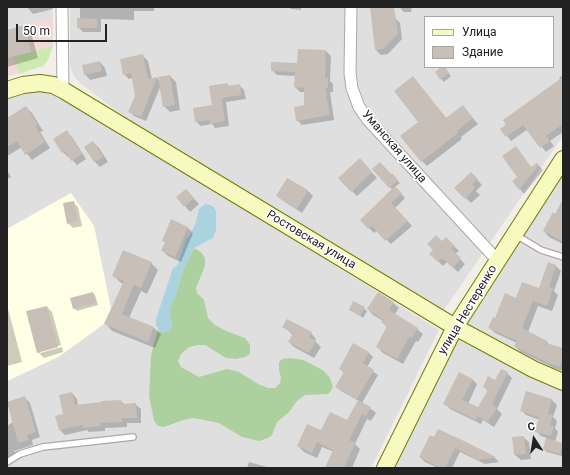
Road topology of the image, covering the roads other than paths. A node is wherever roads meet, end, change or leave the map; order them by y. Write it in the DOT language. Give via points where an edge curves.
graph roads {
  1 [pos="62,7"];
  2 [pos="351,7"];
  3 [pos="7,90"];
  4 [pos="63,90"];
  5 [pos="563,159"];
  6 [pos="514,234"];
  7 [pos="563,257"];
  8 [pos="498,261"];
  9 [pos="455,327"];
  10 [pos="563,382"];
  11 [pos="133,436"];
  12 [pos="7,462"];
  13 [pos="385,468"];
  1 -- 4 [label="street"];
  2 -- 8 [label="street, Уманская улица" via="350,73 359,107 368,120"];
  3 -- 4 [label="street, Ростовская улица" via="23,85 40,84 53,85"];
  4 -- 9 [label="street, Ростовская улица"];
  5 -- 6 [label="street, улица Нестеренко"];
  6 -- 7 [label="lane" via="541,250"];
  6 -- 8 [label="street, улица Нестеренко"];
  8 -- 9 [label="street, улица Нестеренко"];
  9 -- 10 [label="street, Ростовская улица" via="533,369"];
  9 -- 13 [label="street, улица Нестеренко"];
  11 -- 12 [label="lane" via="43,447 20,454"];
}
